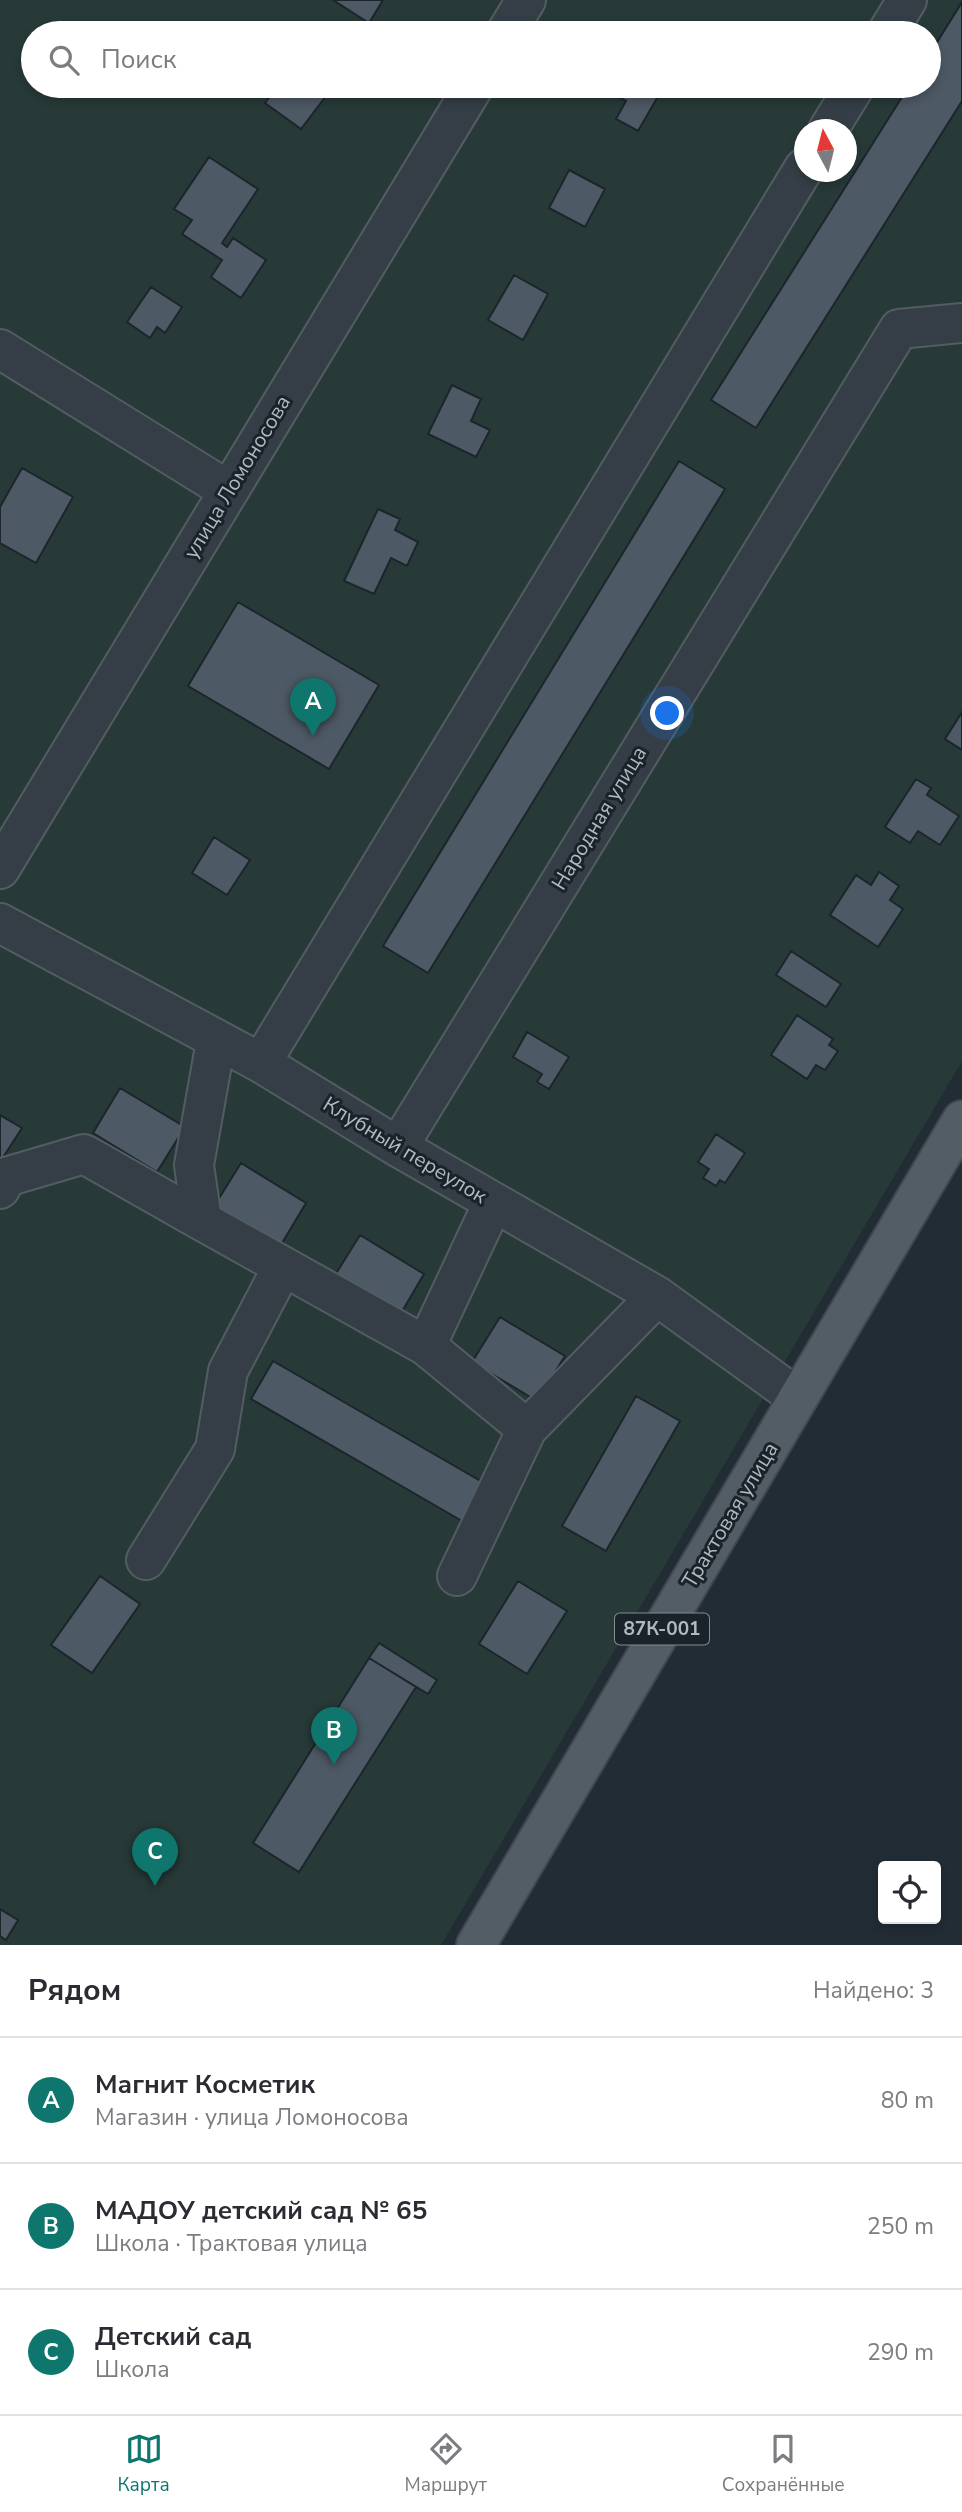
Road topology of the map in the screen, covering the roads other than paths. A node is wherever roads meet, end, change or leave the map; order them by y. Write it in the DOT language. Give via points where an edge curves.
graph roads {
  1 [pos="526,0"];
  2 [pos="907,0"];
  3 [pos="513,21"];
  4 [pos="894,21"];
  5 [pos="467,98"];
  6 [pos="848,98"];
  7 [pos="835,119"];
  8 [pos="796,182"];
  9 [pos="962,323"];
  10 [pos="0,349"];
  11 [pos="229,491"];
  12 [pos="0,869"];
  13 [pos="0,923"];
  14 [pos="216,1041"];
  15 [pos="261,1063"];
  16 [pos="962,1120"];
  17 [pos="398,1147"];
  18 [pos="0,1189"];
  19 [pos="493,1203"];
  20 [pos="202,1221"];
  21 [pos="283,1266"];
  22 [pos="657,1296"];
  23 [pos="426,1346"];
  24 [pos="798,1398"];
  25 [pos="527,1429"];
  26 [pos="146,1560"];
  27 [pos="457,1576"];
  28 [pos="476,1945"];
  1 -- 3 [label="street"];
  2 -- 4 [label="street"];
  5 -- 11 [label="street, улица Ломоносова"];
  6 -- 7 [label="street"];
  8 -- 15 [label="street"];
  9 -- 17 [label="street, Народная улица" via="899,329"];
  10 -- 11 [label="street"];
  11 -- 12 [label="street, улица Ломоносова"];
  13 -- 14 [label="street, Клубный переулок"];
  14 -- 15 [label="street, Клубный переулок"];
  14 -- 20 [label="street" via="194,1165"];
  15 -- 17 [label="street, Клубный переулок"];
  16 -- 24 [label="main road, Трактовая улица / 87К-001"];
  17 -- 19 [label="street, Клубный переулок"];
  18 -- 20 [label="street" via="6,1177 84,1154"];
  19 -- 22 [label="street, Клубный переулок"];
  19 -- 23 [label="street"];
  20 -- 21 [label="street"];
  21 -- 23 [label="street"];
  21 -- 26 [label="street" via="228,1371 215,1449"];
  22 -- 24 [label="street, Клубный переулок"];
  22 -- 25 [label="street"];
  23 -- 25 [label="street"];
  24 -- 28 [label="main road, Трактовая улица / 87К-001"];
  25 -- 27 [label="street"];
}
